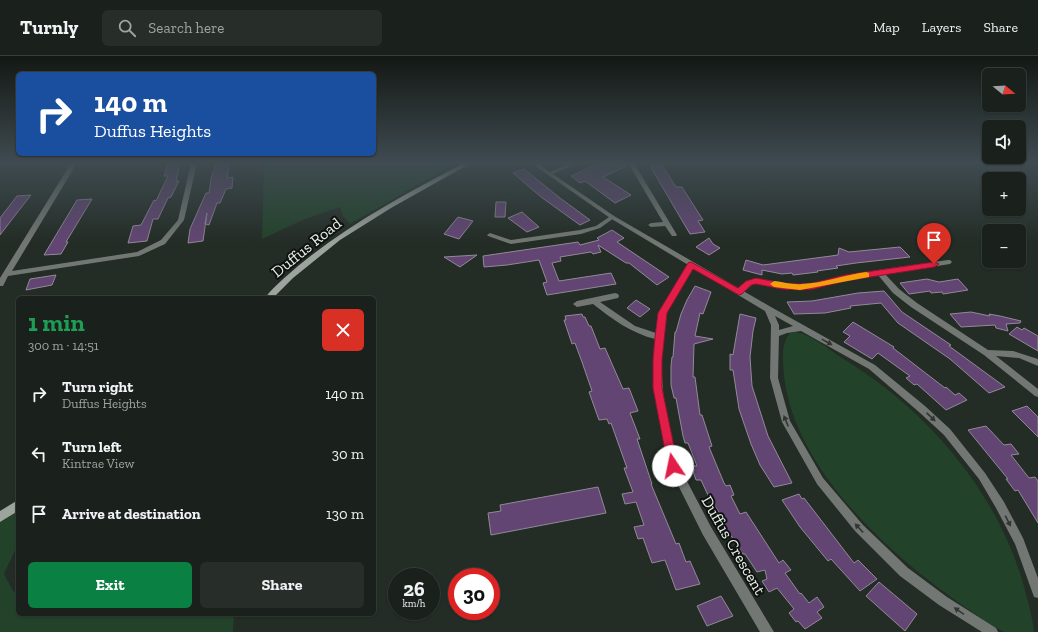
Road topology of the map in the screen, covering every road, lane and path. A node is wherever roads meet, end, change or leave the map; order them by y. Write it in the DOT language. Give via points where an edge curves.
graph roads {
  1 [pos="58,190"];
  2 [pos="188,190"];
  3 [pos="419,190"];
  4 [pos="574,190"];
  5 [pos="647,190"];
  6 [pos="612,217"];
  7 [pos="667,224"];
  8 [pos="651,225"];
  9 [pos="490,235"];
  10 [pos="674,235"];
  11 [pos="948,262"];
  12 [pos="691,265"];
  13 [pos="880,273"];
  14 [pos="6,274"];
  15 [pos="0,284"];
  16 [pos="739,292"];
  17 [pos="271,296"];
  18 [pos="615,296"];
  19 [pos="594,301"];
  20 [pos="578,304"];
  21 [pos="768,309"];
  22 [pos="803,328"];
  23 [pos="775,334"];
  24 [pos="659,337"];
  25 [pos="987,353"];
  26 [pos="1038,364"];
  27 [pos="1038,394"];
  28 [pos="16,506"];
  29 [pos="0,517"];
  30 [pos="1038,593"];
  31 [pos="768,632"];
  32 [pos="992,632"];
  1 -- 14 [label="street"];
  2 -- 14 [label="street" via="181,220 163,242 139,254"];
  3 -- 17 [label="main road, Duffus Road" via="356,225 293,273"];
  4 -- 6 [label="street"];
  5 -- 7 [label="street"];
  6 -- 9 [label="street" via="598,226 581,232 511,242"];
  6 -- 12 [label="street"];
  7 -- 8 [label="street"];
  7 -- 10 [label="street"];
  11 -- 13 [label="street"];
  12 -- 16 [label="street"];
  12 -- 24 [label="street, Duffus Crescent" via="662,313"];
  13 -- 16 [label="street" via="800,287 756,281 748,283"];
  13 -- 25 [label="street" via="896,291 914,305"];
  14 -- 15 [label="street"];
  16 -- 21 [label="street"];
  18 -- 19 [label="street"];
  19 -- 20 [label="street"];
  19 -- 24 [label="street" via="628,327 646,335"];
  21 -- 22 [label="street"];
  21 -- 23 [label="street" via="775,325"];
  22 -- 23 [label="street"];
  22 -- 30 [label="street, one-way" via="872,367 947,432 982,476 1000,504 1019,542"];
  32 -- 23 [label="street, one-way" via="904,572 859,528 820,481 786,422 774,378"];
  24 -- 31 [label="street, Duffus Crescent" via="658,388 673,466 707,531"];
  25 -- 26 [label="street" via="1006,352 1027,357"];
  25 -- 27 [label="street"];
  28 -- 29 [label="main road"];
}
